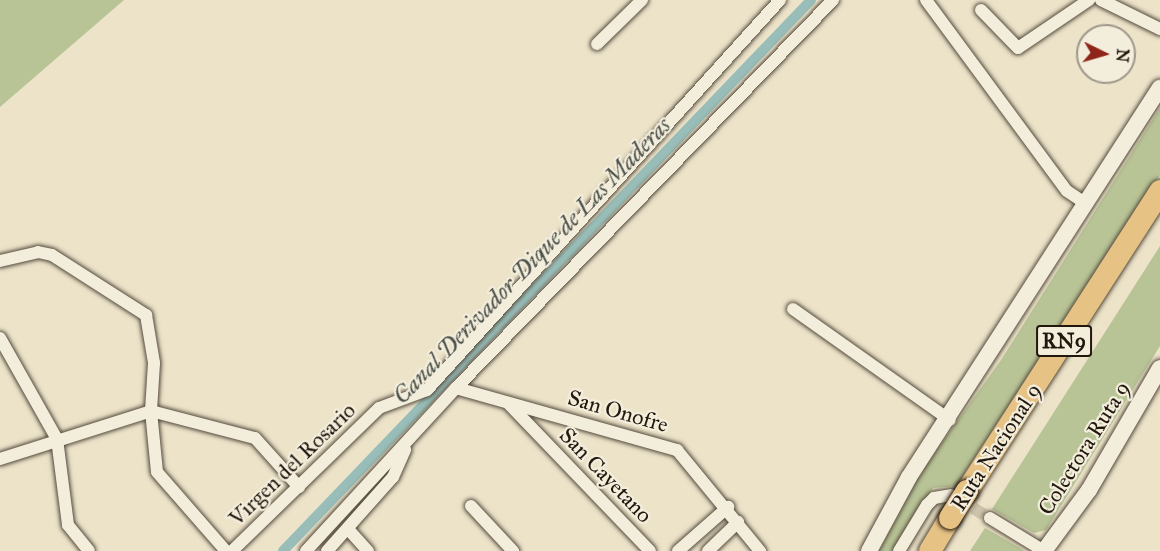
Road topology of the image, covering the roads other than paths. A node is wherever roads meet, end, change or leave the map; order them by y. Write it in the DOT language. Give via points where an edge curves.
graph roads {
  1 [pos="642,0"];
  2 [pos="780,0"];
  3 [pos="833,0"];
  4 [pos="926,0"];
  5 [pos="1089,0"];
  6 [pos="1101,0"];
  7 [pos="981,10"];
  8 [pos="1160,29"];
  9 [pos="597,45"];
  10 [pos="1160,88"];
  11 [pos="1160,191"];
  12 [pos="1085,203"];
  13 [pos="1160,219"];
  14 [pos="0,261"];
  15 [pos="793,309"];
  16 [pos="0,338"];
  17 [pos="1160,368"];
  18 [pos="456,388"];
  19 [pos="507,402"];
  20 [pos="151,411"];
  21 [pos="950,420"];
  22 [pos="57,439"];
  23 [pos="409,441"];
  24 [pos="0,459"];
  25 [pos="299,487"];
  26 [pos="966,495"];
  27 [pos="471,506"];
  28 [pos="728,507"];
  29 [pos="990,518"];
  30 [pos="957,521"];
  31 [pos="738,522"];
  32 [pos="348,530"];
  33 [pos="89,551"];
  34 [pos="226,551"];
  35 [pos="232,551"];
  36 [pos="306,551"];
  37 [pos="327,551"];
  38 [pos="368,551"];
  39 [pos="513,551"];
  40 [pos="650,551"];
  41 [pos="678,551"];
  42 [pos="708,551"];
  43 [pos="760,551"];
  44 [pos="869,551"];
  45 [pos="899,551"];
  46 [pos="930,551"];
  47 [pos="947,551"];
  48 [pos="1044,551"];
  1 -- 9 [label="street"];
  2 -- 25 [label="street, Virgen del Rosario" via="427,390 380,408"];
  3 -- 18 [label="street"];
  4 -- 12 [label="street" via="1067,191"];
  5 -- 7 [label="street" via="1017,48"];
  6 -- 8 [label="street"];
  10 -- 12 [label="street"];
  11 -- 26 [label="highway, Ruta Nacional 9 / RN9"];
  12 -- 21 [label="street"];
  13 -- 26 [label="highway, Ruta Nacional 9 / RN9"];
  14 -- 20 [label="street" via="38,252 52,255 140,308 151,331"];
  15 -- 21 [label="street"];
  16 -- 22 [label="street"];
  17 -- 48 [label="street, Colectora Ruta 9" via="1089,490"];
  18 -- 19 [label="street, San Onofre"];
  18 -- 23 [label="street"];
  19 -- 28 [label="street, San Onofre" via="677,450"];
  19 -- 40 [label="street, San Cayetano"];
  20 -- 22 [label="street"];
  20 -- 25 [label="street" via="260,442"];
  20 -- 34 [label="street" via="157,472"];
  21 -- 44 [label="street" via="904,485"];
  22 -- 24 [label="street"];
  22 -- 33 [label="street" via="68,525"];
  23 -- 32 [label="street" via="393,477"];
  23 -- 36 [label="street"];
  25 -- 35 [label="street, Virgen del Rosario"];
  26 -- 30 [label="highway, Ruta Nacional 9 / RN9, bridge"];
  26 -- 45 [label="street" via="940,495 927,505"];
  27 -- 39 [label="street"];
  28 -- 31 [label="street, San Onofre"];
  28 -- 41 [label="street"];
  29 -- 48 [label="street"];
  30 -- 46 [label="highway, Ruta Nacional 9 / RN9"];
  30 -- 47 [label="highway, Ruta Nacional 9 / RN9"];
  31 -- 42 [label="street"];
  31 -- 43 [label="street, San Onofre"];
  32 -- 37 [label="street"];
  32 -- 38 [label="street"];
}
